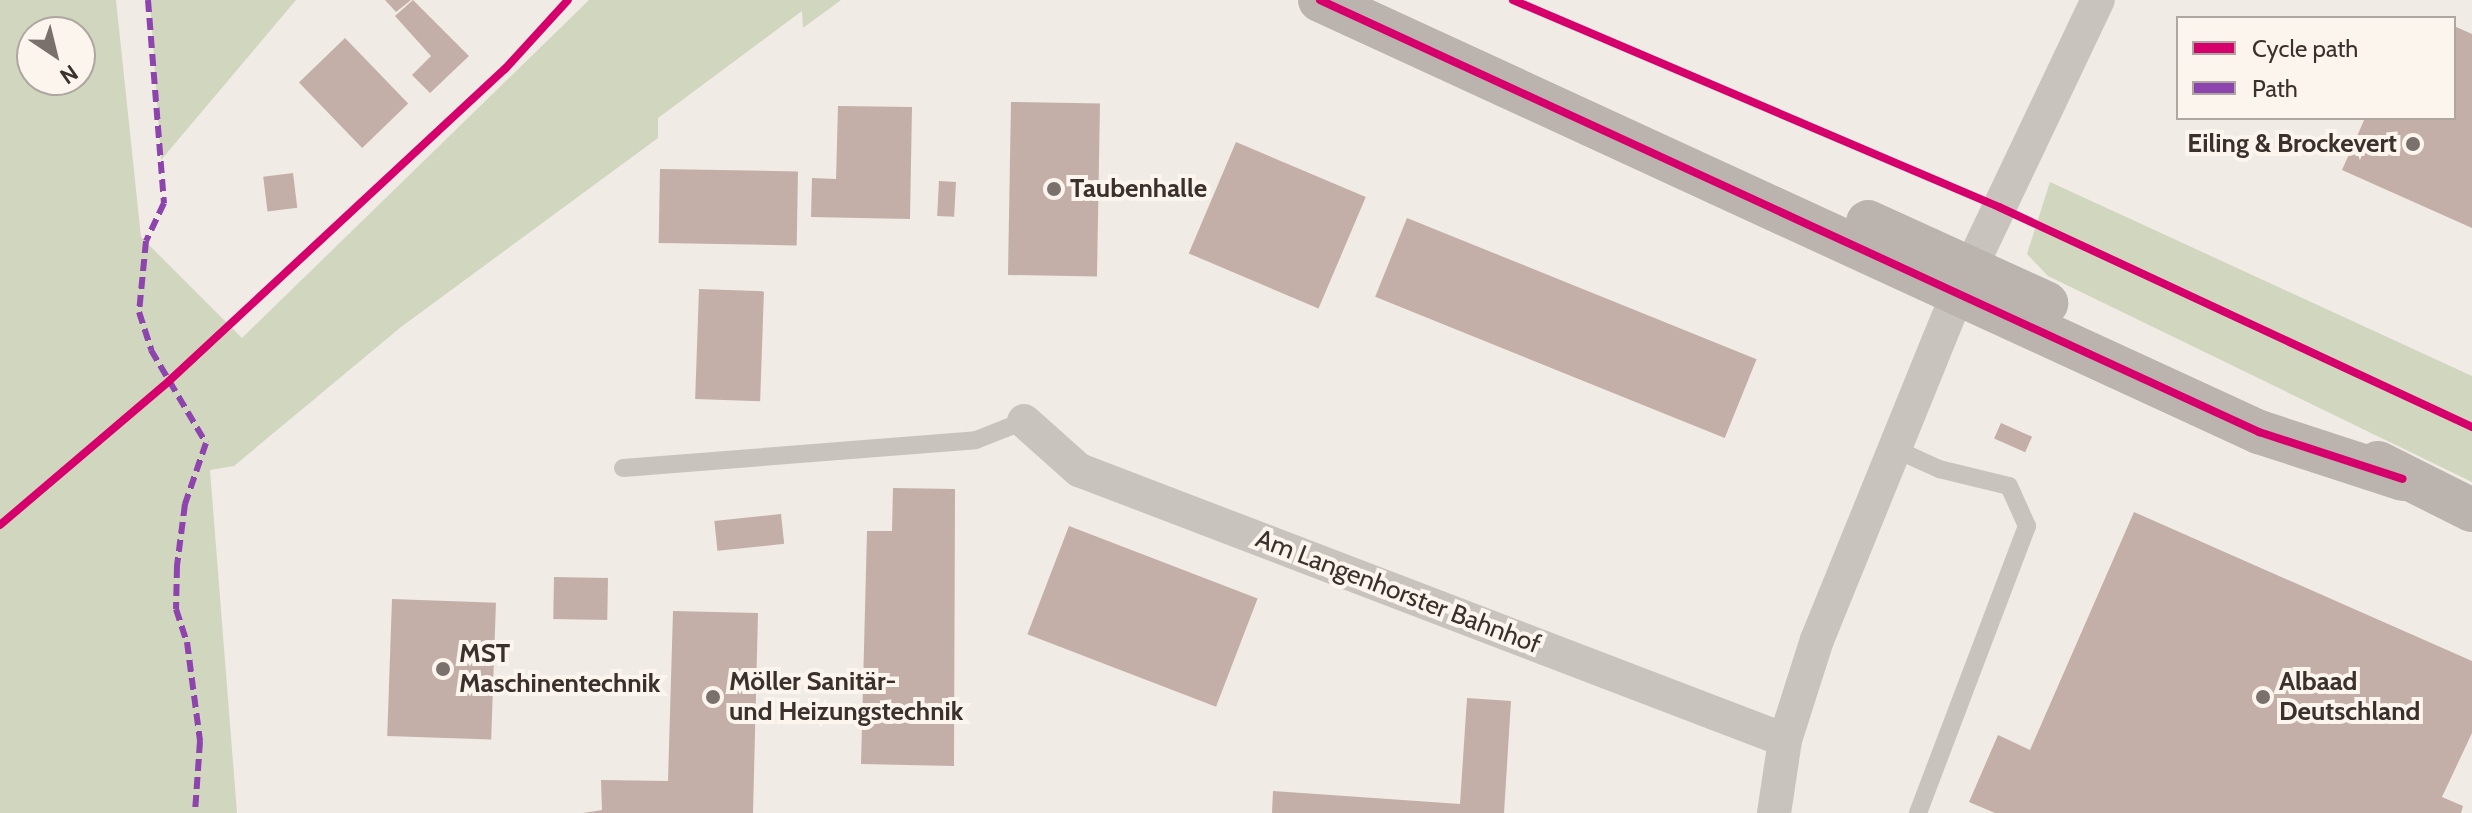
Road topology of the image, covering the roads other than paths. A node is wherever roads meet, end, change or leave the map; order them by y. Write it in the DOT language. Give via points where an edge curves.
graph roads {
  1 [pos="1320,0"];
  2 [pos="2098,0"];
  3 [pos="1964,282"];
  4 [pos="1024,421"];
  5 [pos="1893,448"];
  6 [pos="623,468"];
  7 [pos="2472,510"];
  8 [pos="1785,740"];
  9 [pos="1774,813"];
  10 [pos="1918,813"];
  1 -- 3 [label="street" via="1559,107 1683,171"];
  2 -- 3 [label="street"];
  3 -- 5 [label="street"];
  3 -- 7 [label="street" via="2259,432 2403,479"];
  4 -- 6 [label="lane" via="976,440"];
  4 -- 8 [label="street, Am Langenhorster Bahnhof" via="1079,470"];
  5 -- 8 [label="street" via="1817,640"];
  5 -- 10 [label="lane" via="1939,469 2009,486 2027,526"];
  8 -- 9 [label="street"];
}
